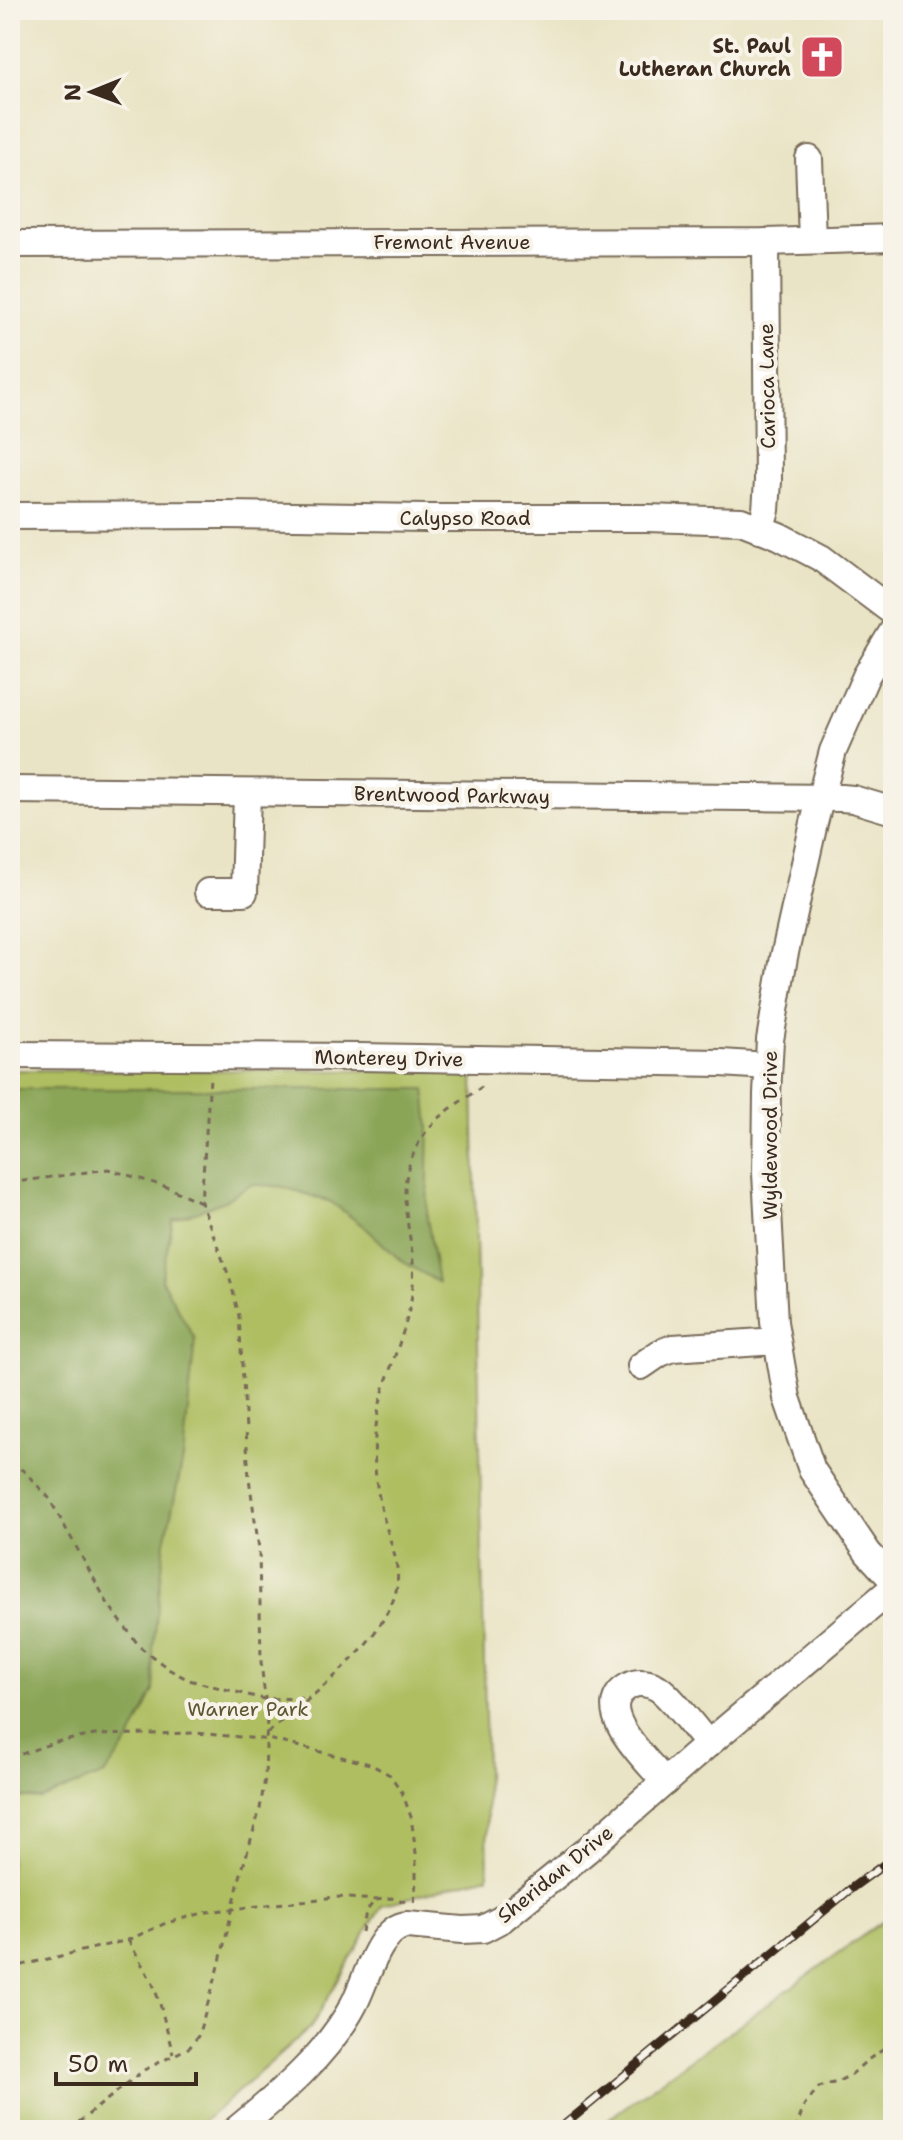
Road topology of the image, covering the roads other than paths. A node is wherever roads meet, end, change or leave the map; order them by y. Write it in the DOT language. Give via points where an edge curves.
graph roads {
  1 [pos="809,159"];
  2 [pos="893,238"];
  3 [pos="812,240"];
  4 [pos="766,242"];
  5 [pos="10,244"];
  6 [pos="10,516"];
  7 [pos="760,529"];
  8 [pos="893,612"];
  9 [pos="893,631"];
  10 [pos="10,790"];
  11 [pos="247,793"];
  12 [pos="820,800"];
  13 [pos="893,811"];
  14 [pos="208,892"];
  15 [pos="10,1055"];
  16 [pos="768,1066"];
  17 [pos="777,1341"];
  18 [pos="641,1366"];
  19 [pos="893,1580"];
  20 [pos="893,1588"];
  21 [pos="708,1744"];
  22 [pos="665,1782"];
  23 [pos="227,2125"];
  1 -- 3 [label="street"];
  2 -- 3 [label="street, Fremont Avenue"];
  3 -- 4 [label="street, Fremont Avenue"];
  4 -- 5 [label="street, Fremont Avenue"];
  4 -- 7 [label="street, Carioca Lane" via="768,481"];
  6 -- 7 [label="street, Calypso Road" via="647,518 741,521"];
  7 -- 8 [label="street, Calypso Road" via="821,558"];
  9 -- 12 [label="street, Wyldewood Drive" via="838,738"];
  10 -- 11 [label="street, Brentwood Parkway"];
  11 -- 12 [label="street, Brentwood Parkway"];
  11 -- 14 [label="street" via="256,892"];
  12 -- 13 [label="street, Brentwood Parkway" via="853,799"];
  12 -- 16 [label="street, Wyldewood Drive" via="784,957"];
  15 -- 16 [label="street, Monterey Drive"];
  16 -- 17 [label="street, Wyldewood Drive" via="766,1173"];
  17 -- 18 [label="street" via="673,1348"];
  17 -- 19 [label="street, Wyldewood Drive" via="787,1398 812,1470 868,1553"];
  20 -- 21 [label="street, Sheridan Drive"];
  21 -- 22 [label="street, Sheridan Drive"];
  21 -- 22 [label="street" via="659,1688 637,1683 622,1691 614,1709 617,1722"];
  22 -- 23 [label="street, Sheridan Drive" via="502,1919 483,1929 401,1925 391,1931 345,2021 321,2053 257,2113"];
}
